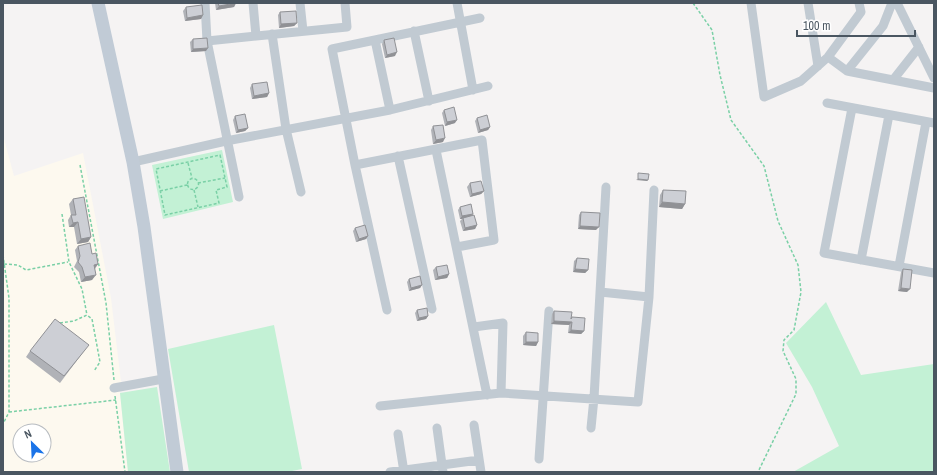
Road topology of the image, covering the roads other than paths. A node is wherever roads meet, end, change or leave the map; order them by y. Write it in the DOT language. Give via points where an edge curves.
graph roads {
  1 [pos="98,3"];
  2 [pos="205,3"];
  3 [pos="253,3"];
  4 [pos="300,3"];
  5 [pos="345,3"];
  6 [pos="457,3"];
  7 [pos="751,3"];
  8 [pos="808,3"];
  9 [pos="859,3"];
  10 [pos="892,3"];
  11 [pos="897,3"];
  12 [pos="480,18"];
  13 [pos="460,22"];
  14 [pos="303,31"];
  15 [pos="414,31"];
  16 [pos="272,34"];
  17 [pos="256,36"];
  18 [pos="375,40"];
  19 [pos="207,41"];
  20 [pos="919,47"];
  21 [pos="828,57"];
  22 [pos="818,66"];
  23 [pos="847,71"];
  24 [pos="934,78"];
  25 [pos="893,80"];
  26 [pos="488,86"];
  27 [pos="934,88"];
  28 [pos="472,90"];
  29 [pos="429,101"];
  30 [pos="827,103"];
  31 [pos="852,108"];
  32 [pos="390,110"];
  33 [pos="888,115"];
  34 [pos="345,118"];
  35 [pos="930,123"];
  36 [pos="286,130"];
  37 [pos="226,141"];
  38 [pos="436,150"];
  39 [pos="398,156"];
  40 [pos="133,162"];
  41 [pos="355,165"];
  42 [pos="606,187"];
  43 [pos="654,190"];
  44 [pos="301,192"];
  45 [pos="239,197"];
  46 [pos="457,247"];
  47 [pos="861,260"];
  48 [pos="899,266"];
  49 [pos="934,273"];
  50 [pos="600,292"];
  51 [pos="649,297"];
  52 [pos="432,309"];
  53 [pos="387,310"];
  54 [pos="549,311"];
  55 [pos="474,327"];
  56 [pos="163,379"];
  57 [pos="114,388"];
  58 [pos="501,393"];
  59 [pos="486,395"];
  60 [pos="544,395"];
  61 [pos="594,398"];
  62 [pos="380,406"];
  63 [pos="474,425"];
  64 [pos="437,428"];
  65 [pos="591,428"];
  66 [pos="398,434"];
  67 [pos="539,459"];
  68 [pos="479,460"];
  69 [pos="442,468"];
  70 [pos="404,471"];
  71 [pos="177,472"];
  72 [pos="390,472"];
  73 [pos="481,472"];
  1 -- 40 [label="main road"];
  2 -- 19 [label="street"];
  3 -- 17 [label="street"];
  4 -- 14 [label="street"];
  5 -- 14 [label="street" via="347,27"];
  6 -- 13 [label="street"];
  7 -- 22 [label="street" via="764,97 801,81"];
  8 -- 22 [label="street"];
  9 -- 21 [label="street" via="861,12"];
  10 -- 23 [label="street" via="883,26"];
  11 -- 20 [label="street"];
  12 -- 13 [label="street"];
  13 -- 15 [label="street"];
  13 -- 28 [label="street"];
  14 -- 16 [label="street"];
  15 -- 18 [label="street"];
  15 -- 29 [label="street"];
  16 -- 17 [label="street"];
  16 -- 36 [label="street"];
  17 -- 19 [label="street"];
  18 -- 32 [label="street"];
  18 -- 34 [label="street" via="332,49"];
  19 -- 37 [label="street"];
  20 -- 24 [label="street"];
  20 -- 25 [label="street"];
  21 -- 22 [label="street"];
  21 -- 23 [label="street"];
  23 -- 25 [label="street"];
  25 -- 27 [label="street"];
  26 -- 28 [label="street"];
  28 -- 29 [label="street"];
  29 -- 32 [label="street"];
  30 -- 31 [label="street"];
  31 -- 33 [label="street"];
  31 -- 47 [label="street" via="824,253"];
  32 -- 34 [label="street"];
  33 -- 35 [label="street"];
  33 -- 47 [label="street"];
  34 -- 36 [label="street"];
  34 -- 41 [label="street"];
  35 -- 48 [label="street"];
  36 -- 37 [label="street"];
  36 -- 44 [label="street"];
  37 -- 40 [label="street"];
  37 -- 45 [label="street"];
  38 -- 39 [label="street"];
  38 -- 46 [label="street"];
  38 -- 46 [label="street" via="482,140 494,240"];
  39 -- 41 [label="street"];
  39 -- 52 [label="street"];
  40 -- 56 [label="main road"];
  41 -- 53 [label="street"];
  42 -- 50 [label="street"];
  43 -- 51 [label="street"];
  46 -- 55 [label="street"];
  47 -- 48 [label="street"];
  48 -- 49 [label="street"];
  50 -- 51 [label="street"];
  50 -- 61 [label="street"];
  51 -- 61 [label="street" via="638,402"];
  54 -- 60 [label="street"];
  55 -- 58 [label="street" via="503,323"];
  55 -- 59 [label="street"];
  56 -- 57 [label="street"];
  56 -- 71 [label="main road"];
  58 -- 59 [label="street"];
  58 -- 60 [label="street"];
  59 -- 62 [label="street"];
  60 -- 61 [label="street"];
  60 -- 67 [label="street"];
  61 -- 65 [label="street"];
  63 -- 68 [label="street"];
  64 -- 69 [label="street"];
  66 -- 70 [label="street"];
  68 -- 69 [label="street"];
  68 -- 73 [label="street"];
  69 -- 70 [label="street"];
  70 -- 72 [label="street"];
}
